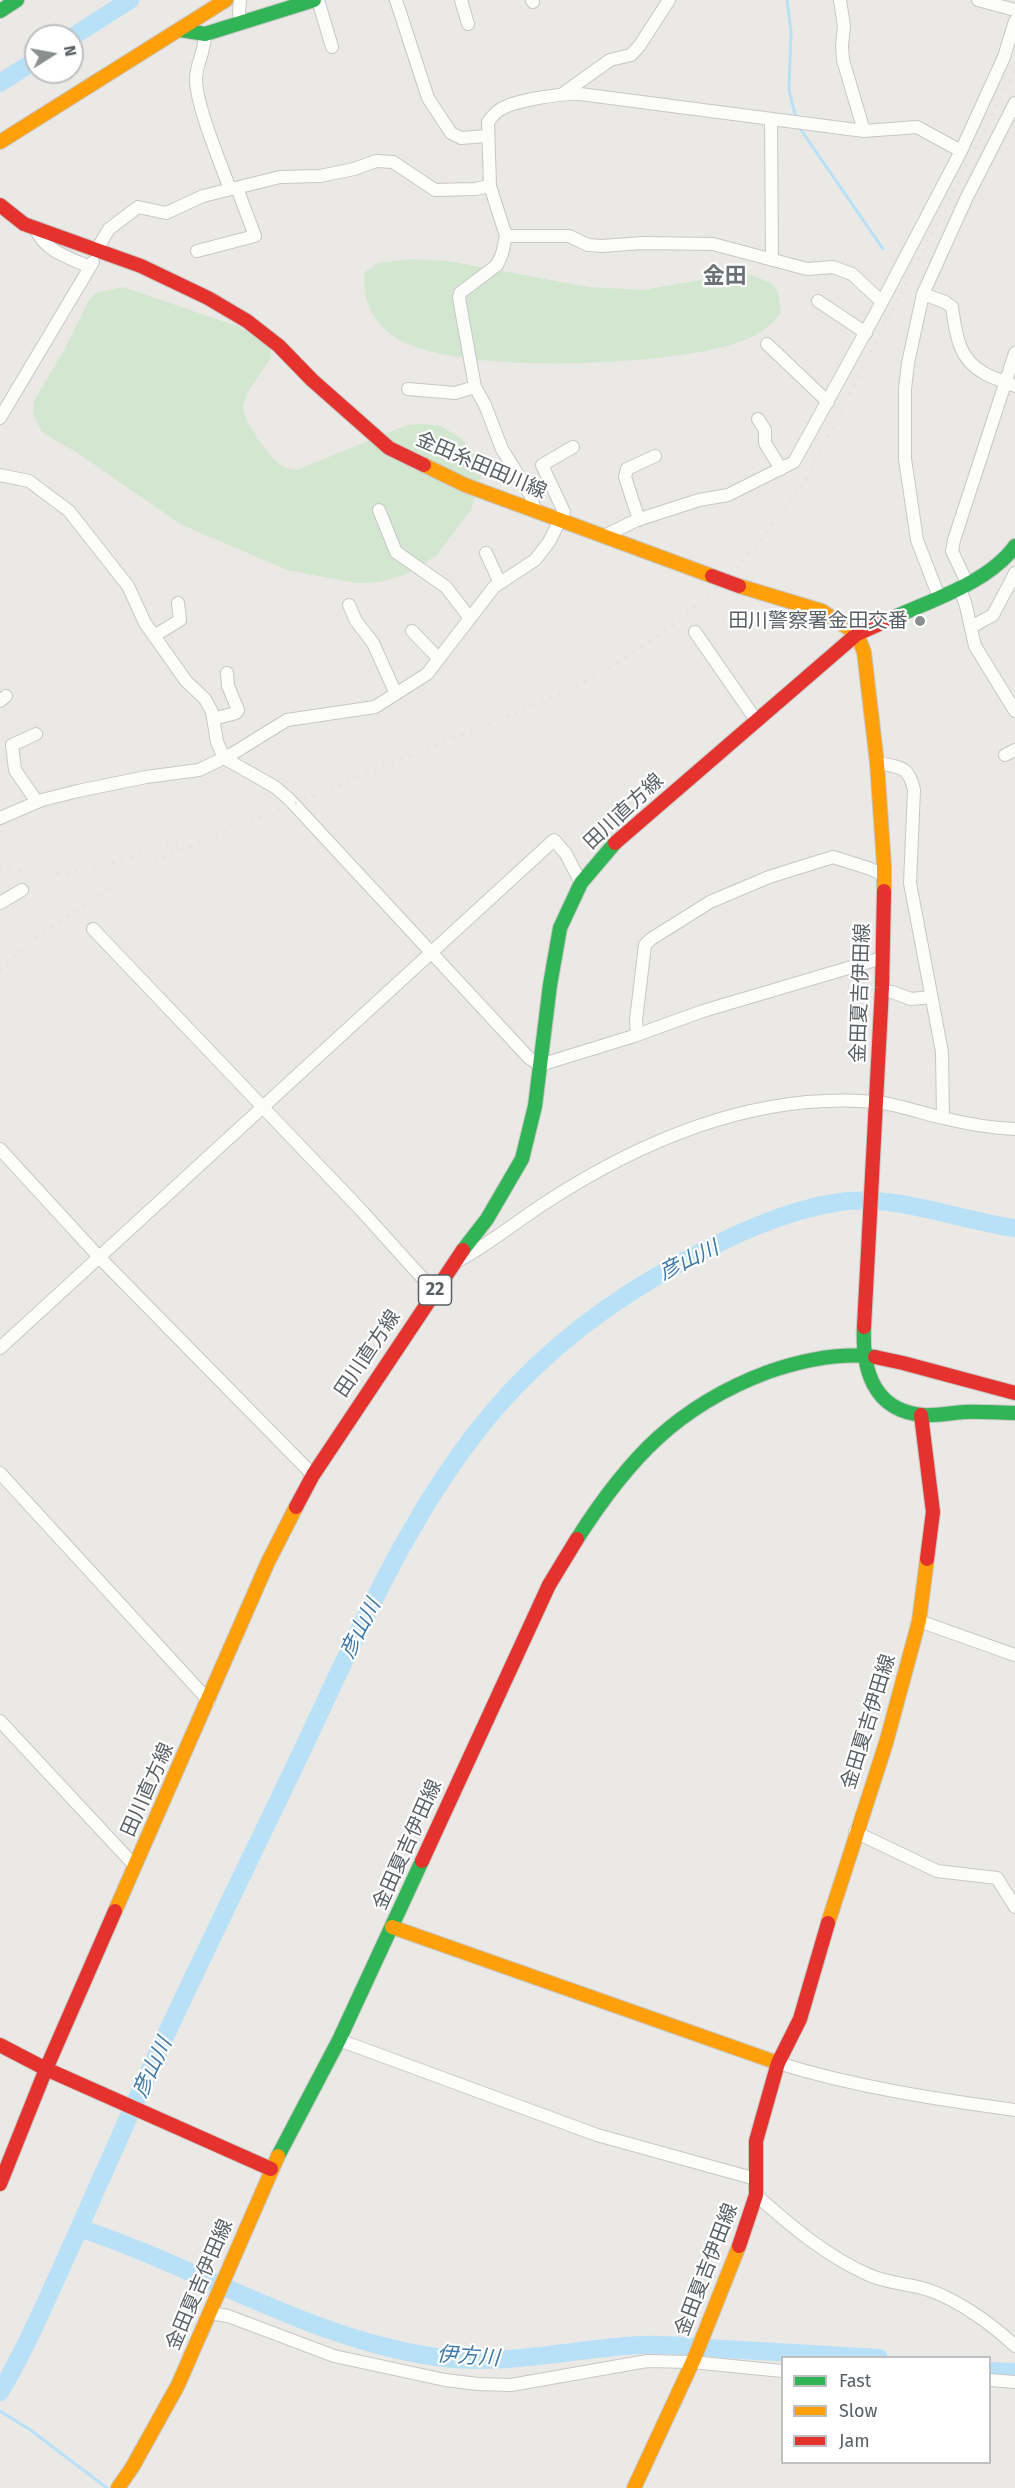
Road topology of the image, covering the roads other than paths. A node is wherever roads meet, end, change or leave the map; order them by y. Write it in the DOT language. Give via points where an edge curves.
graph roads {
  1 [pos="17,0"];
  2 [pos="226,0"];
  3 [pos="240,0"];
  4 [pos="316,0"];
  5 [pos="396,0"];
  6 [pos="461,0"];
  7 [pos="669,0"];
  8 [pos="840,0"];
  9 [pos="978,0"];
  10 [pos="1015,10"];
  11 [pos="0,11"];
  12 [pos="241,21"];
  13 [pos="1015,21"];
  14 [pos="468,24"];
  15 [pos="181,30"];
  16 [pos="205,34"];
  17 [pos="332,47"];
  18 [pos="563,93"];
  19 [pos="1015,103"];
  20 [pos="771,119"];
  21 [pos="864,131"];
  22 [pos="488,136"];
  23 [pos="0,142"];
  24 [pos="961,151"];
  25 [pos="490,186"];
  26 [pos="233,189"];
  27 [pos="0,205"];
  28 [pos="36,229"];
  29 [pos="506,236"];
  30 [pos="100,244"];
  31 [pos="197,251"];
  32 [pos="772,260"];
  33 [pos="924,294"];
  34 [pos="818,302"];
  35 [pos="882,302"];
  36 [pos="866,333"];
  37 [pos="767,344"];
  38 [pos="1015,353"];
  39 [pos="1010,384"];
  40 [pos="475,387"];
  41 [pos="408,389"];
  42 [pos="828,402"];
  43 [pos="0,418"];
  44 [pos="758,419"];
  45 [pos="573,447"];
  46 [pos="655,456"];
  47 [pos="781,469"];
  48 [pos="0,475"];
  49 [pos="379,510"];
  50 [pos="535,510"];
  51 [pos="561,520"];
  52 [pos="639,520"];
  53 [pos="604,536"];
  54 [pos="1015,547"];
  55 [pos="486,553"];
  56 [pos="1015,573"];
  57 [pos="500,583"];
  58 [pos="964,587"];
  59 [pos="939,597"];
  60 [pos="178,603"];
  61 [pos="348,605"];
  62 [pos="469,617"];
  63 [pos="971,627"];
  64 [pos="412,631"];
  65 [pos="695,632"];
  66 [pos="857,634"];
  67 [pos="154,636"];
  68 [pos="439,658"];
  69 [pos="227,673"];
  70 [pos="396,694"];
  71 [pos="1015,711"];
  72 [pos="213,718"];
  73 [pos="756,720"];
  74 [pos="36,734"];
  75 [pos="224,758"];
  76 [pos="877,763"];
  77 [pos="37,802"];
  78 [pos="0,804"];
  79 [pos="4,817"];
  80 [pos="884,875"];
  81 [pos="581,883"];
  82 [pos="22,890"];
  83 [pos="0,903"];
  84 [pos="93,928"];
  85 [pos="429,953"];
  86 [pos="882,958"];
  87 [pos="882,991"];
  88 [pos="931,997"];
  89 [pos="637,1035"];
  90 [pos="540,1065"];
  91 [pos="876,1107"];
  92 [pos="263,1108"];
  93 [pos="943,1118"];
  94 [pos="1015,1129"];
  95 [pos="0,1149"];
  96 [pos="99,1257"];
  97 [pos="452,1264"];
  98 [pos="434,1291"];
  99 [pos="0,1348"];
  100 [pos="863,1349"];
  101 [pos="1015,1393"];
  102 [pos="1015,1413"];
  103 [pos="921,1415"];
  104 [pos="0,1473"];
  105 [pos="313,1475"];
  106 [pos="919,1621"];
  107 [pos="1015,1655"];
  108 [pos="209,1701"];
  109 [pos="0,1721"];
  110 [pos="855,1832"];
  111 [pos="135,1866"];
  112 [pos="1015,1907"];
  113 [pos="392,1927"];
  114 [pos="339,2040"];
  115 [pos="0,2045"];
  116 [pos="778,2063"];
  117 [pos="46,2069"];
  118 [pos="1015,2110"];
  119 [pos="265,2166"];
  120 [pos="756,2178"];
  121 [pos="0,2184"];
  122 [pos="756,2195"];
  123 [pos="211,2309"];
  124 [pos="1015,2346"];
  125 [pos="693,2360"];
  126 [pos="781,2371"];
  127 [pos="991,2380"];
  128 [pos="1015,2382"];
  129 [pos="118,2488"];
  130 [pos="634,2488"];
  1 -- 11 [label="main road"];
  2 -- 15 [label="main road"];
  3 -- 12 [label="street"];
  4 -- 12 [label="main road"];
  4 -- 17 [label="street"];
  5 -- 22 [label="street" via="428,98 451,133 461,138"];
  6 -- 14 [label="street"];
  7 -- 18 [label="street" via="631,55 610,60"];
  8 -- 21 [label="street" via="843,60"];
  9 -- 10 [label="street"];
  12 -- 16 [label="main road"];
  13 -- 24 [label="street" via="1004,57"];
  15 -- 16 [label="main road"];
  15 -- 23 [label="main road"];
  16 -- 26 [label="street" via="195,77 200,102"];
  18 -- 20 [label="street"];
  18 -- 22 [label="street" via="503,108 488,123"];
  19 -- 33 [label="street"];
  20 -- 21 [label="street"];
  20 -- 32 [label="street"];
  21 -- 24 [label="street" via="917,127"];
  22 -- 25 [label="street"];
  24 -- 35 [label="street"];
  25 -- 26 [label="street" via="435,190 393,162 376,161 320,176 280,177"];
  25 -- 29 [label="street"];
  26 -- 30 [label="street" via="203,196 166,213 138,207 109,229"];
  26 -- 31 [label="street" via="255,236"];
  27 -- 28 [label="main road, 金田糸田田川線" via="24,225"];
  28 -- 43 [label="street" via="40,241 63,255 92,264"];
  28 -- 50 [label="main road, 金田糸田田川線" via="141,266 208,297 279,346 389,448 465,485"];
  29 -- 32 [label="street" via="569,236 588,245 602,246 713,244"];
  29 -- 40 [label="street" via="496,265 460,293"];
  32 -- 35 [label="street" via="807,269 833,267 852,274"];
  33 -- 39 [label="street" via="952,307 958,345 968,362 984,374"];
  33 -- 59 [label="street" via="905,389 905,459 917,540"];
  34 -- 36 [label="street"];
  35 -- 36 [label="street"];
  36 -- 42 [label="street"];
  37 -- 42 [label="street"];
  38 -- 39 [label="street"];
  39 -- 58 [label="street" via="954,540 952,551"];
  40 -- 41 [label="street" via="455,393"];
  40 -- 50 [label="street"];
  42 -- 47 [label="street" via="794,462"];
  44 -- 47 [label="street" via="765,430 765,442"];
  45 -- 51 [label="street" via="542,465 564,512"];
  46 -- 52 [label="street" via="627,469"];
  47 -- 52 [label="street" via="728,495 699,500"];
  48 -- 67 [label="street" via="29,481 69,511 128,586"];
  49 -- 62 [label="street" via="396,552 446,587"];
  50 -- 51 [label="main road, 金田糸田田川線"];
  51 -- 53 [label="main road, 金田糸田田川線"];
  51 -- 57 [label="street" via="535,560"];
  52 -- 53 [label="street"];
  53 -- 66 [label="main road, 金田糸田田川線, bridge" via="739,586 822,611"];
  54 -- 58 [label="main road, 田川直方線 / 22"];
  55 -- 57 [label="street"];
  56 -- 63 [label="street" via="993,615"];
  57 -- 62 [label="street"];
  58 -- 59 [label="main road, 田川直方線 / 22"];
  58 -- 63 [label="street"];
  59 -- 66 [label="main road, 田川直方線 / 22"];
  60 -- 67 [label="street" via="180,620"];
  61 -- 70 [label="street" via="373,643"];
  62 -- 68 [label="street"];
  63 -- 71 [label="street" via="975,646"];
  64 -- 68 [label="street"];
  65 -- 73 [label="street"];
  66 -- 73 [label="main road, 田川直方線 / 22"];
  66 -- 76 [label="main road, 金田夏吉伊田線" via="864,652"];
  67 -- 72 [label="street" via="186,681 205,699"];
  68 -- 70 [label="street" via="420,680"];
  69 -- 72 [label="street" via="238,710 236,714"];
  70 -- 75 [label="street" via="375,707 286,720"];
  72 -- 75 [label="street"];
  73 -- 81 [label="main road, 田川直方線 / 22" via="621,836"];
  74 -- 77 [label="street" via="12,745 15,770"];
  75 -- 77 [label="street" via="199,770 136,779"];
  75 -- 85 [label="street" via="289,799"];
  76 -- 80 [label="main road, 金田夏吉伊田線"];
  76 -- 88 [label="street" via="904,769 911,775 914,790 910,883"];
  77 -- 79 [label="street"];
  78 -- 79 [label="street"];
  80 -- 86 [label="main road, 金田夏吉伊田線"];
  80 -- 89 [label="street" via="832,857 769,877 710,902 651,939 645,945"];
  81 -- 85 [label="street" via="554,840"];
  81 -- 90 [label="main road, 田川直方線 / 22" via="560,928"];
  82 -- 83 [label="street"];
  84 -- 92 [label="street"];
  85 -- 90 [label="street"];
  85 -- 92 [label="street"];
  86 -- 87 [label="main road, 金田夏吉伊田線"];
  86 -- 89 [label="street" via="703,1011"];
  87 -- 88 [label="street" via="911,999"];
  87 -- 91 [label="main road, 金田夏吉伊田線"];
  88 -- 93 [label="street" via="942,1052"];
  89 -- 90 [label="street"];
  90 -- 97 [label="main road, 田川直方線 / 22" via="536,1106 522,1159 487,1219"];
  91 -- 93 [label="street" via="906,1108"];
  91 -- 97 [label="street" via="796,1101 708,1122 643,1146 545,1203"];
  91 -- 100 [label="main road, 金田夏吉伊田線"];
  92 -- 96 [label="street"];
  92 -- 98 [label="street"];
  93 -- 94 [label="street"];
  95 -- 96 [label="street"];
  96 -- 99 [label="street"];
  96 -- 105 [label="street"];
  97 -- 98 [label="main road, 田川直方線 / 22"];
  98 -- 105 [label="main road, 田川直方線 / 22"];
  100 -- 101 [label="main road, 金田夏吉伊田線"];
  100 -- 103 [label="main road, 金田夏吉伊田線" via="866,1373 873,1388 886,1402"];
  100 -- 113 [label="main road, 金田夏吉伊田線" via="799,1362 726,1388 675,1420 628,1465 587,1520 549,1585"];
  102 -- 103 [label="main road"];
  103 -- 106 [label="main road, 金田夏吉伊田線" via="933,1512"];
  104 -- 108 [label="street"];
  105 -- 108 [label="main road, 田川直方線 / 22" via="268,1562"];
  106 -- 107 [label="street"];
  106 -- 110 [label="main road, 金田夏吉伊田線" via="886,1743"];
  108 -- 111 [label="main road, 田川直方線 / 22"];
  109 -- 111 [label="street"];
  110 -- 112 [label="street" via="937,1871 997,1878"];
  110 -- 116 [label="main road, 金田夏吉伊田線" via="800,2019"];
  111 -- 117 [label="main road, 田川直方線 / 22"];
  113 -- 114 [label="main road, 金田夏吉伊田線"];
  113 -- 116 [label="main road"];
  114 -- 119 [label="main road, 金田夏吉伊田線"];
  114 -- 120 [label="street" via="597,2135"];
  115 -- 117 [label="main road"];
  116 -- 118 [label="street" via="849,2083"];
  116 -- 120 [label="main road, 金田夏吉伊田線" via="756,2141"];
  117 -- 119 [label="main road"];
  117 -- 121 [label="main road, 田川直方線 / 22"];
  119 -- 123 [label="main road, 金田夏吉伊田線"];
  120 -- 122 [label="main road, 金田夏吉伊田線"];
  122 -- 124 [label="street" via="828,2253 869,2275 944,2296 999,2331"];
  122 -- 125 [label="main road, 金田夏吉伊田線"];
  123 -- 125 [label="street" via="334,2356 477,2384 511,2385 647,2361"];
  123 -- 129 [label="main road, 金田夏吉伊田線" via="178,2385"];
  125 -- 126 [label="street"];
  125 -- 130 [label="main road, 金田夏吉伊田線"];
  127 -- 128 [label="street"];
}
